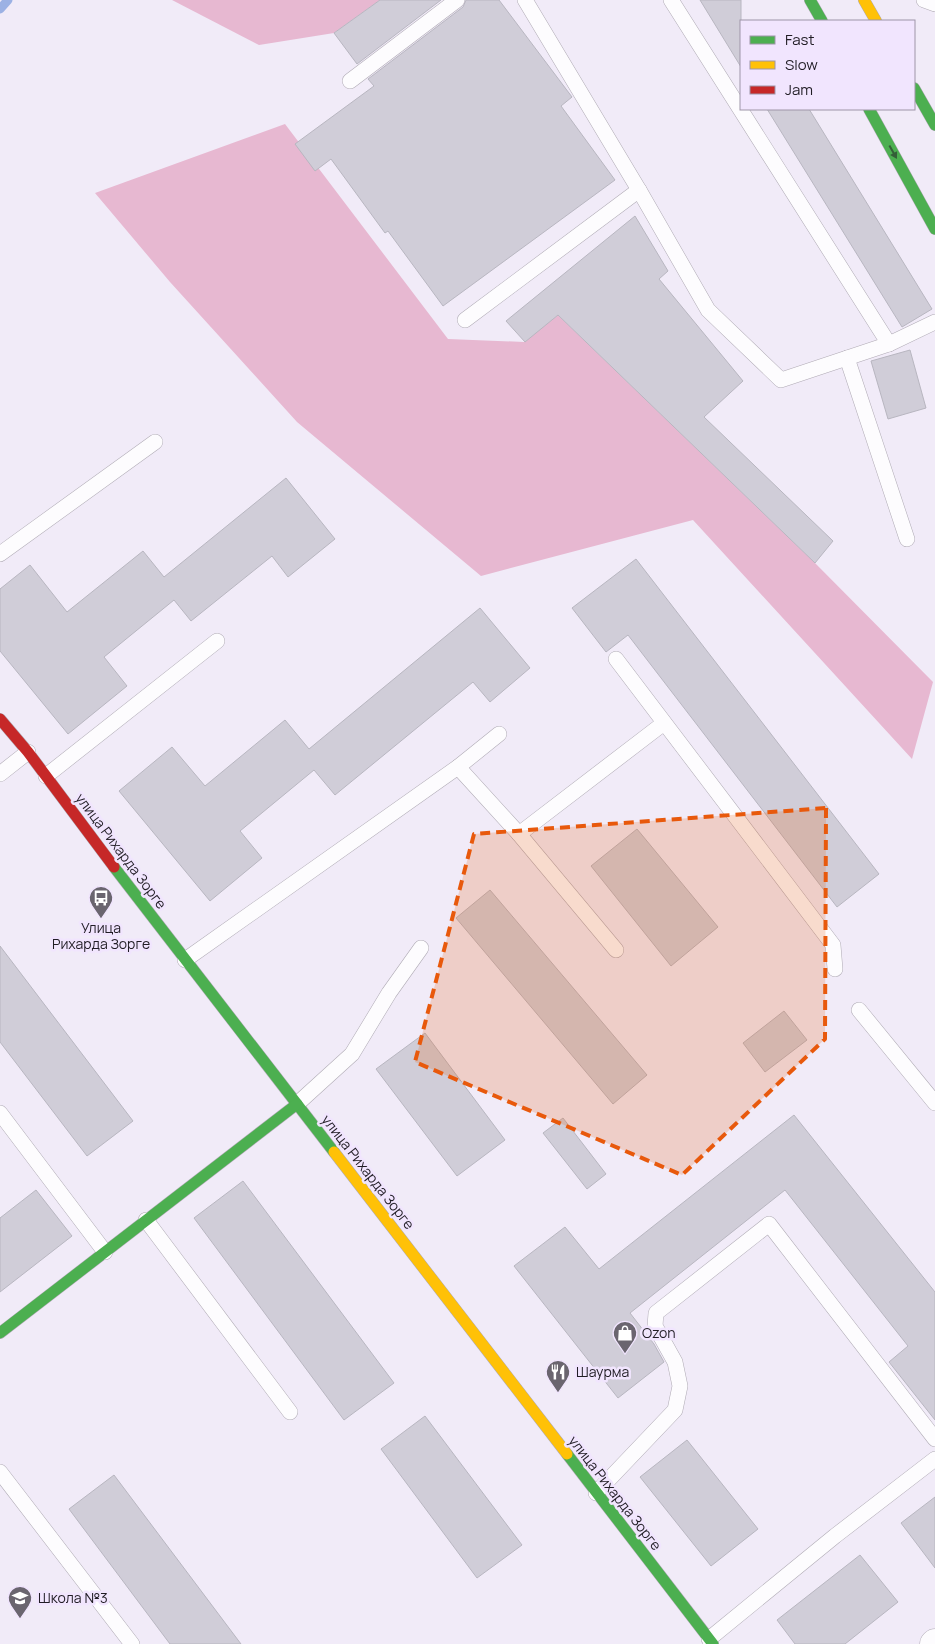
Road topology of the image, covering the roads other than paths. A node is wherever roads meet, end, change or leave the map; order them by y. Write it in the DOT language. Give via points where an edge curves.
graph roads {
  1 [pos="457,0"];
  2 [pos="525,0"];
  3 [pos="671,0"];
  4 [pos="810,0"];
  5 [pos="864,0"];
  6 [pos="924,0"];
  7 [pos="935,4"];
  8 [pos="821,20"];
  9 [pos="875,20"];
  10 [pos="350,81"];
  11 [pos="915,90"];
  12 [pos="740,109"];
  13 [pos="741,110"];
  14 [pos="870,110"];
  15 [pos="935,125"];
  16 [pos="640,190"];
  17 [pos="935,229"];
  18 [pos="465,320"];
  19 [pos="935,322"];
  20 [pos="889,344"];
  21 [pos="847,358"];
  22 [pos="155,442"];
  23 [pos="907,539"];
  24 [pos="0,554"];
  25 [pos="217,641"];
  26 [pos="616,659"];
  27 [pos="0,719"];
  28 [pos="664,723"];
  29 [pos="499,734"];
  30 [pos="28,752"];
  31 [pos="458,767"];
  32 [pos="0,774"];
  33 [pos="46,776"];
  34 [pos="520,834"];
  35 [pos="421,948"];
  36 [pos="616,950"];
  37 [pos="185,960"];
  38 [pos="835,969"];
  39 [pos="859,1010"];
  40 [pos="935,1103"];
  41 [pos="297,1104"];
  42 [pos="0,1113"];
  43 [pos="146,1220"];
  44 [pos="105,1252"];
  45 [pos="0,1333"];
  46 [pos="290,1412"];
  47 [pos="935,1439"];
  48 [pos="935,1459"];
  49 [pos="0,1472"];
  50 [pos="596,1493"];
  51 [pos="711,1642"];
  52 [pos="132,1644"];
  1 -- 10 [label="lane"];
  2 -- 16 [label="lane"];
  3 -- 12 [label="lane"];
  4 -- 8 [label="street"];
  5 -- 9 [label="street"];
  6 -- 7 [label="lane"];
  11 -- 15 [label="street"];
  13 -- 20 [label="lane"];
  14 -- 17 [label="street, one-way"];
  16 -- 18 [label="lane"];
  16 -- 21 [label="lane" via="708,310 781,380"];
  19 -- 20 [label="lane"];
  20 -- 21 [label="lane"];
  21 -- 23 [label="lane"];
  22 -- 24 [label="lane"];
  25 -- 33 [label="lane"];
  26 -- 28 [label="lane"];
  27 -- 30 [label="street, улица Рихарда Зорге"];
  28 -- 34 [label="lane"];
  28 -- 38 [label="lane" via="833,945"];
  29 -- 31 [label="lane"];
  30 -- 32 [label="lane"];
  30 -- 33 [label="street, улица Рихарда Зорге"];
  31 -- 34 [label="lane"];
  31 -- 37 [label="lane"];
  33 -- 37 [label="street, улица Рихарда Зорге"];
  34 -- 36 [label="lane"];
  35 -- 41 [label="lane" via="352,1054"];
  37 -- 41 [label="street, улица Рихарда Зорге"];
  39 -- 40 [label="lane"];
  41 -- 43 [label="street"];
  41 -- 50 [label="street, улица Рихарда Зорге"];
  42 -- 44 [label="lane"];
  43 -- 44 [label="street"];
  43 -- 46 [label="lane"];
  44 -- 45 [label="street"];
  47 -- 50 [label="lane" via="769,1224 656,1313 655,1326 676,1362 680,1386 675,1410"];
  48 -- 51 [label="lane" via="834,1536"];
  49 -- 52 [label="lane"];
  50 -- 51 [label="street, улица Рихарда Зорге"];
}
